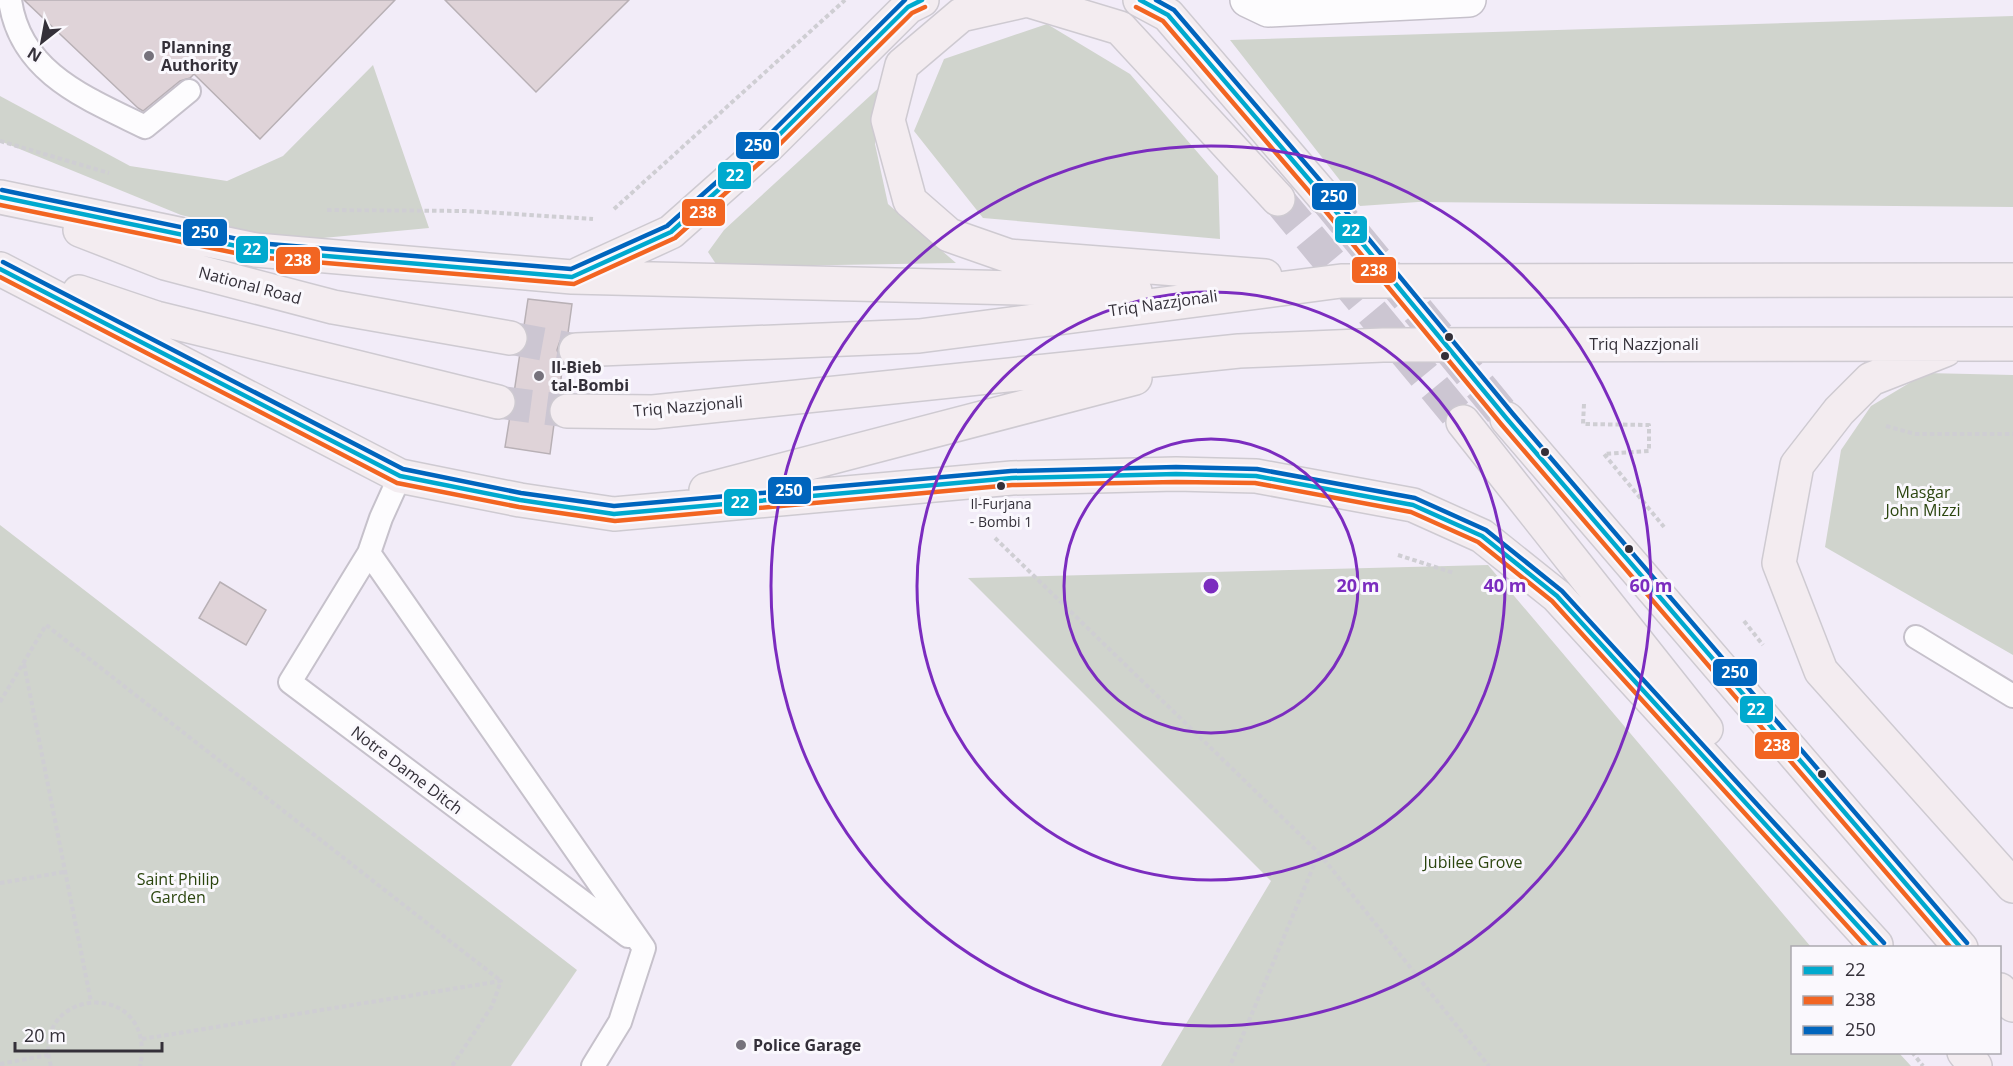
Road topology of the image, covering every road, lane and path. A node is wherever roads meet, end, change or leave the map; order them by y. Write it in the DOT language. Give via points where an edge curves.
graph roads {
  1 [pos="10,0"];
  2 [pos="845,0"];
  3 [pos="922,0"];
  4 [pos="1027,0"];
  5 [pos="1140,0"];
  6 [pos="1247,0"];
  7 [pos="1468,0"];
  8 [pos="189,91"];
  9 [pos="0,141"];
  10 [pos="117,175"];
  11 [pos="1324,197"];
  12 [pos="0,198"];
  13 [pos="1278,199"];
  14 [pos="318,210"];
  15 [pos="612,211"];
  16 [pos="603,219"];
  17 [pos="0,264"];
  18 [pos="0,269"];
  19 [pos="572,278"];
  20 [pos="2013,280"];
  21 [pos="1341,281"];
  22 [pos="1234,294"];
  23 [pos="510,338"];
  24 [pos="1963,343"];
  25 [pos="2013,344"];
  26 [pos="576,350"];
  27 [pos="1239,351"];
  28 [pos="498,402"];
  29 [pos="1584,404"];
  30 [pos="567,411"];
  31 [pos="1839,411"];
  32 [pos="1506,419"];
  33 [pos="1463,422"];
  34 [pos="2013,434"];
  35 [pos="400,476"];
  36 [pos="614,514"];
  37 [pos="1664,527"];
  38 [pos="994,538"];
  39 [pos="369,553"];
  40 [pos="1916,637"];
  41 [pos="24,664"];
  42 [pos="2013,696"];
  43 [pos="0,702"];
  44 [pos="1319,853"];
  45 [pos="64,872"];
  46 [pos="0,883"];
  47 [pos="2013,886"];
  48 [pos="1877,946"];
  49 [pos="1960,946"];
  50 [pos="644,948"];
  51 [pos="501,981"];
  52 [pos="2001,991"];
  53 [pos="91,1002"];
  54 [pos="2013,1005"];
  55 [pos="142,1039"];
  56 [pos="1913,1054"];
  57 [pos="1965,1054"];
  58 [pos="48,1055"];
  59 [pos="0,1064"];
  60 [pos="51,1066"];
  61 [pos="140,1066"];
  62 [pos="452,1066"];
  63 [pos="593,1066"];
  64 [pos="1230,1066"];
  65 [pos="1489,1066"];
  66 [pos="1923,1066"];
  67 [pos="1975,1066"];
  1 -- 8 [label="lane" via="12,19 28,51 54,78 100,105 145,127"];
  2 -- 15 [label="path"];
  3 -- 19 [label="highway" via="908,7 769,145 671,232"];
  4 -- 13 [label="highway" via="1120,28"];
  4 -- 21 [label="highway" via="961,15 902,65 888,120 910,201 949,235 1009,256"];
  5 -- 11 [label="highway" via="1168,15"];
  6 -- 7 [label="street" via="1268,10"];
  9 -- 10 [label="path"];
  12 -- 19 [label="highway, National Road" via="256,250"];
  12 -- 23 [label="highway, National Road" via="165,263 333,307"];
  14 -- 16 [label="path" via="467,211"];
  17 -- 28 [label="highway" via="156,318"];
  18 -- 35 [label="highway"];
  19 -- 22 [label="highway, Triq Nazzjonali"];
  20 -- 21 [label="highway"];
  21 -- 22 [label="highway"];
  22 -- 26 [label="highway, Triq Nazzjonali" via="919,336"];
  24 -- 25 [label="highway, Triq Nazzjonali"];
  24 -- 27 [label="highway, Triq Nazzjonali" via="1383,345"];
  24 -- 31 [label="highway" via="1871,379"];
  27 -- 30 [label="highway, Triq Nazzjonali" via="653,412"];
  27 -- 36 [label="highway, Triq Nazzjonali"];
  29 -- 37 [label="path" via="1583,424 1649,425 1649,451 1604,454"];
  31 -- 34 [label="path" via="1915,434"];
  31 -- 47 [label="highway" via="1797,465 1779,563 1821,671"];
  32 -- 49 [label="highway"];
  33 -- 48 [label="highway"];
  35 -- 36 [label="highway"];
  35 -- 39 [label="lane, Notre Dame Ditch"];
  36 -- 48 [label="highway" via="1012,478 1176,474 1256,476 1413,505 1482,536 1557,596"];
  38 -- 44 [label="path"];
  39 -- 50 [label="lane"];
  39 -- 50 [label="lane, Notre Dame Ditch" via="290,682"];
  40 -- 42 [label="lane"];
  41 -- 43 [label="path"];
  41 -- 45 [label="path"];
  41 -- 51 [label="path" via="46,625"];
  44 -- 64 [label="path"];
  44 -- 65 [label="path"];
  45 -- 46 [label="path"];
  45 -- 53 [label="path"];
  50 -- 63 [label="lane" via="620,1022"];
  51 -- 55 [label="path"];
  51 -- 62 [label="path" via="492,1006"];
  52 -- 54 [label="highway"];
  53 -- 55 [label="path" via="118,1007 129,1015"];
  53 -- 58 [label="path" via="63,1013 48,1040"];
  55 -- 61 [label="path"];
  56 -- 66 [label="path"];
  57 -- 67 [label="highway"];
  58 -- 59 [label="path"];
  58 -- 60 [label="path"];
}
